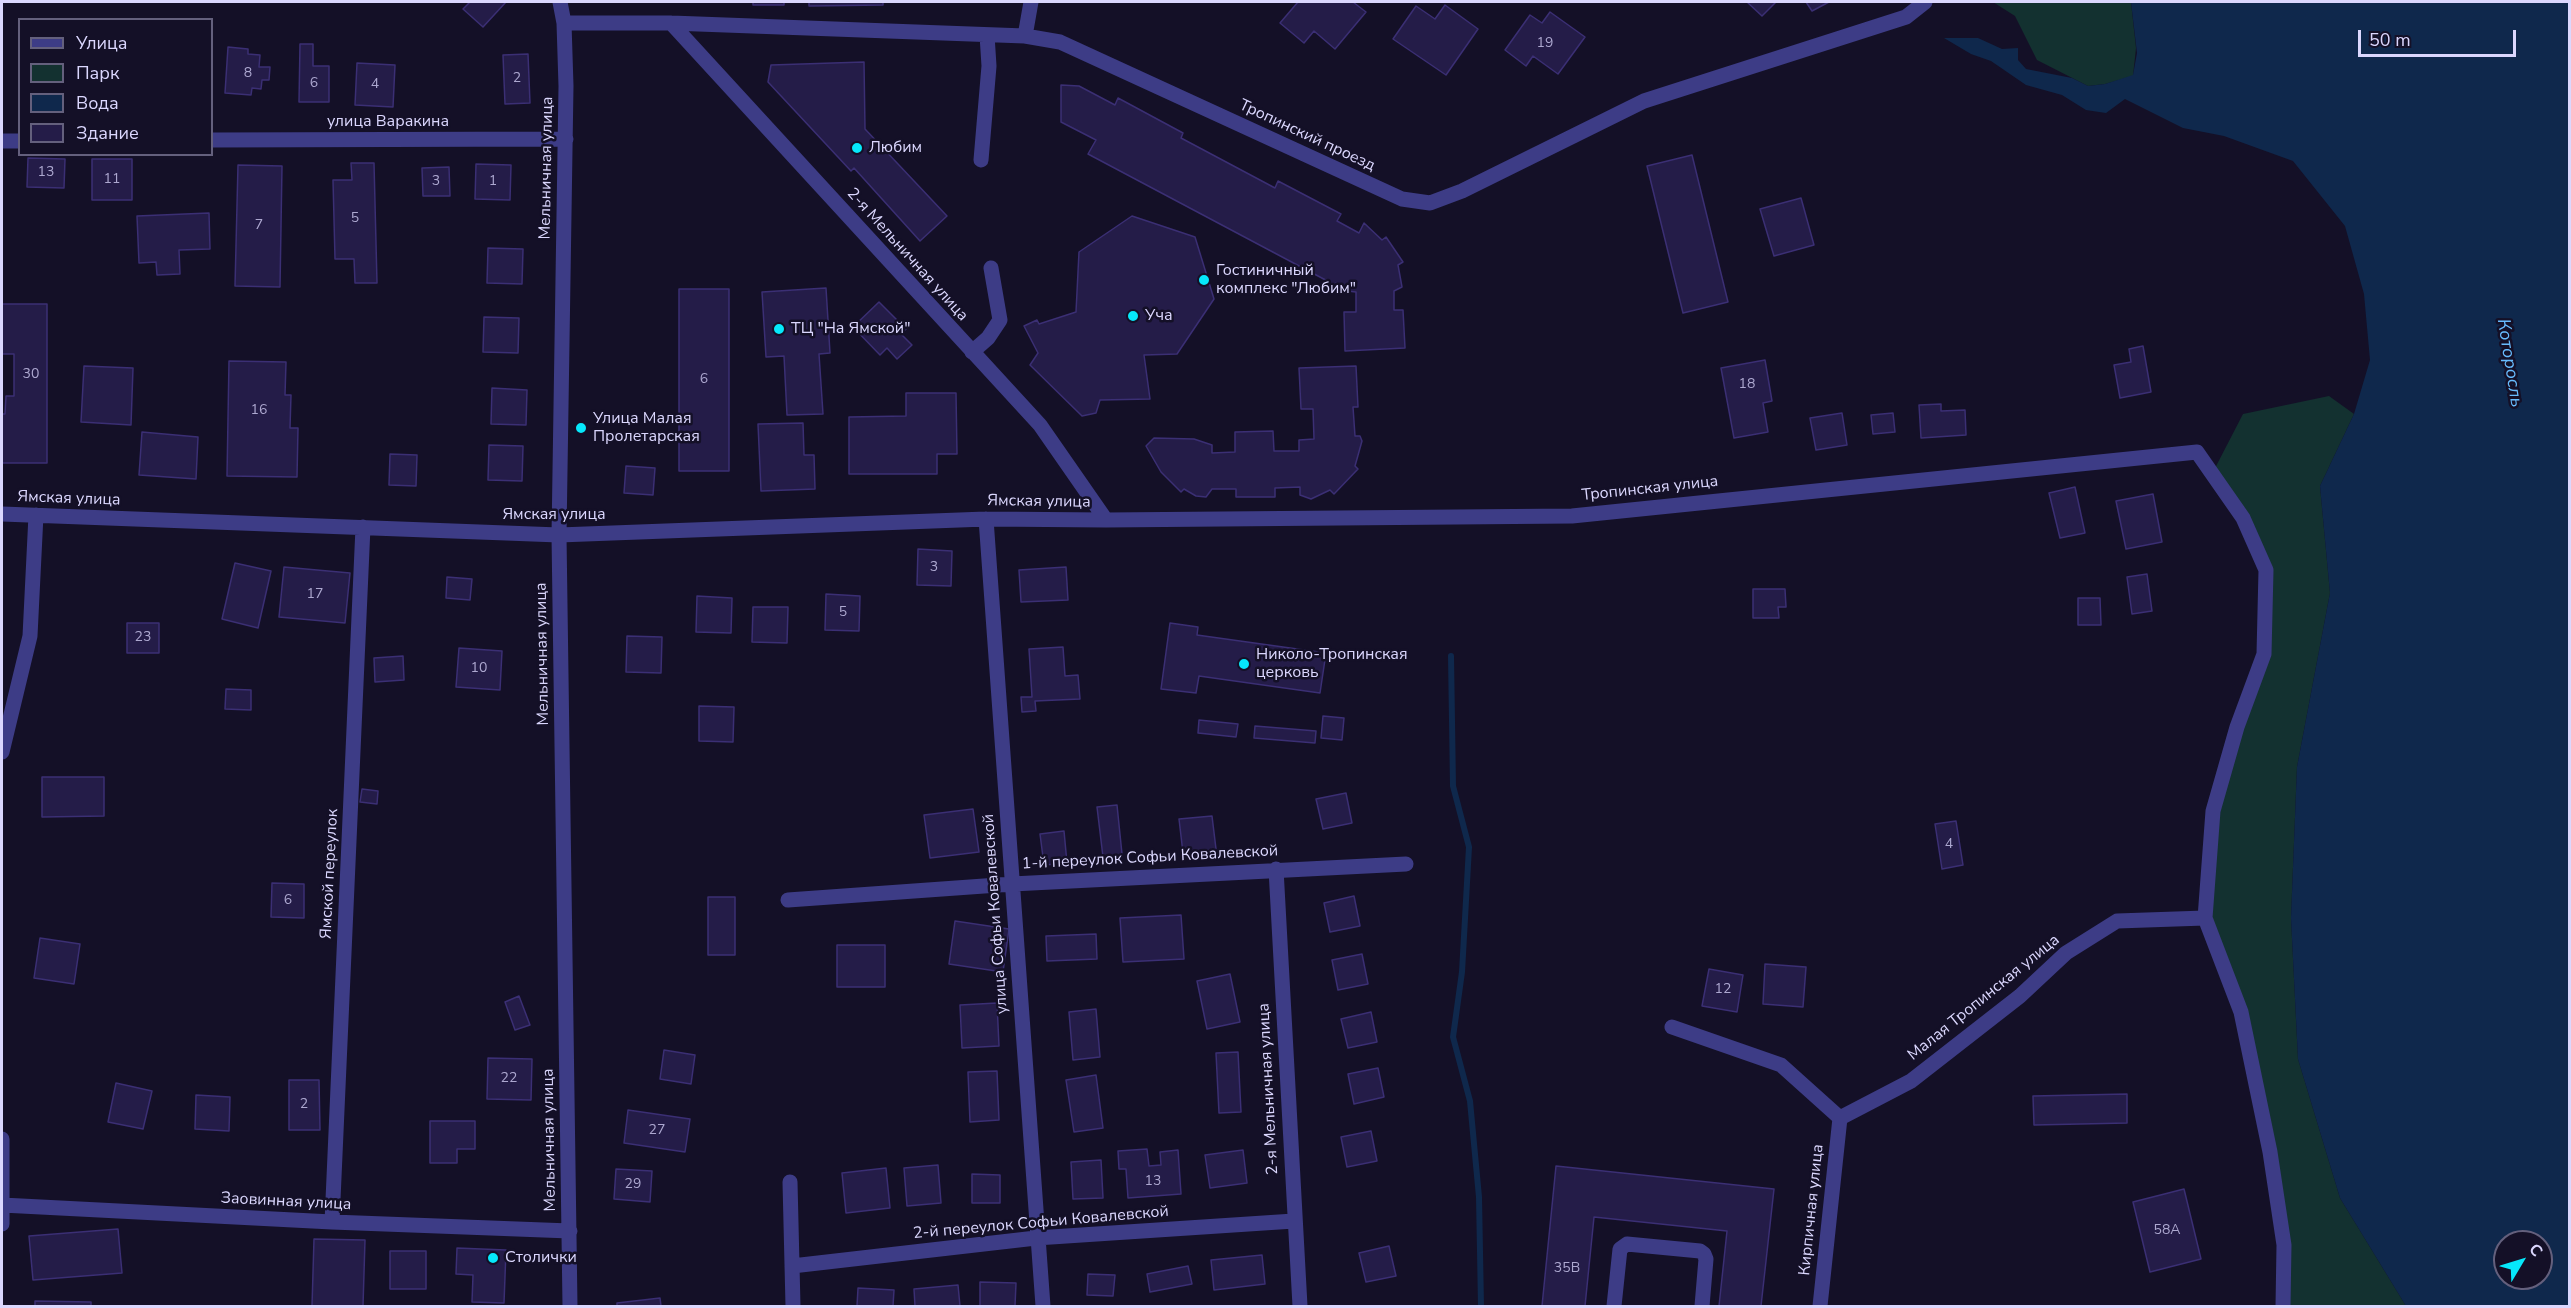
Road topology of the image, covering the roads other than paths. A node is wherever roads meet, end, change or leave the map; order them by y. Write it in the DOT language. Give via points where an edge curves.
graph roads {
  1 [pos="560,2"];
  2 [pos="1031,2"];
  3 [pos="1925,2"];
  4 [pos="564,23"];
  5 [pos="670,23"];
  6 [pos="987,35"];
  7 [pos="1025,36"];
  8 [pos="566,139"];
  9 [pos="213,140"];
  10 [pos="2,141"];
  11 [pos="18,141"];
  12 [pos="981,160"];
  13 [pos="991,268"];
  14 [pos="972,352"];
  15 [pos="2,514"];
  16 [pos="36,515"];
  17 [pos="986,519"];
  18 [pos="1106,520"];
  19 [pos="363,527"];
  20 [pos="559,535"];
  21 [pos="2,752"];
  22 [pos="1406,864"];
  23 [pos="1276,869"];
  24 [pos="1012,884"];
  25 [pos="788,900"];
  26 [pos="2205,918"];
  27 [pos="1672,1027"];
  28 [pos="1840,1118"];
  29 [pos="2,1139"];
  30 [pos="790,1182"];
  31 [pos="2,1205"];
  32 [pos="1294,1221"];
  33 [pos="332,1222"];
  34 [pos="2,1224"];
  35 [pos="570,1231"];
  36 [pos="1036,1238"];
  37 [pos="792,1266"];
  38 [pos="570,1306"];
  39 [pos="793,1306"];
  40 [pos="1043,1306"];
  41 [pos="1300,1306"];
  42 [pos="1614,1306"];
  43 [pos="1702,1306"];
  44 [pos="1820,1306"];
  45 [pos="2283,1306"];
  1 -- 4 [label="street, Мельничная улица"];
  2 -- 7 [label="street"];
  3 -- 7 [label="street, Тропинский проезд" via="1906,17 1644,101 1430,203 1402,199 1060,42"];
  4 -- 5 [label="street, Тропинский проезд"];
  4 -- 8 [label="street, Мельничная улица"];
  5 -- 6 [label="street, Тропинский проезд"];
  5 -- 14 [label="street, 2-я Мельничная улица"];
  6 -- 7 [label="street, Тропинский проезд"];
  6 -- 12 [label="street" via="989,66"];
  8 -- 9 [label="street, улица Варакина"];
  8 -- 20 [label="street, Мельничная улица"];
  10 -- 11 [label="street"];
  13 -- 14 [label="street" via="1000,320"];
  14 -- 18 [label="street, 2-я Мельничная улица" via="1040,425"];
  15 -- 16 [label="street, Ямская улица"];
  16 -- 19 [label="street, Ямская улица"];
  16 -- 21 [label="street" via="30,636"];
  17 -- 18 [label="street, Ямская улица"];
  17 -- 20 [label="street, Ямская улица"];
  17 -- 24 [label="street, улица Софьи Ковалевской"];
  18 -- 26 [label="street, Тропинская улица" via="1572,516 2196,452 2243,518 2266,570 2264,654 2237,727 2213,811"];
  19 -- 20 [label="street, Ямская улица"];
  19 -- 33 [label="street, Ямской переулок"];
  20 -- 35 [label="street, Мельничная улица"];
  22 -- 23 [label="street, 1-й переулок Софьи Ковалевской"];
  23 -- 24 [label="street, 1-й переулок Софьи Ковалевской"];
  23 -- 32 [label="street, 2-я Мельничная улица"];
  24 -- 25 [label="street, 1-й переулок Софьи Ковалевской"];
  24 -- 36 [label="street, улица Софьи Ковалевской"];
  26 -- 28 [label="street, Малая Тропинская улица" via="2117,921 2066,953 2020,996 1911,1081"];
  26 -- 45 [label="street" via="2241,1012 2270,1152 2284,1245"];
  27 -- 28 [label="street" via="1781,1065"];
  28 -- 44 [label="street, Кирпичная улица"];
  29 -- 31 [label="street"];
  30 -- 37 [label="street"];
  31 -- 33 [label="street, Заовинная улица"];
  31 -- 34 [label="street"];
  32 -- 36 [label="street, 2-й переулок Софьи Ковалевской"];
  32 -- 41 [label="street, 2-я Мельничная улица"];
  33 -- 35 [label="street, Заовинная улица"];
  35 -- 38 [label="street, Мельничная улица"];
  36 -- 37 [label="street, 2-й переулок Софьи Ковалевской"];
  36 -- 40 [label="street, улица Софьи Ковалевской"];
  37 -- 39 [label="street"];
  42 -- 43 [label="street" via="1620,1249 1627,1244 1704,1254"];
}
